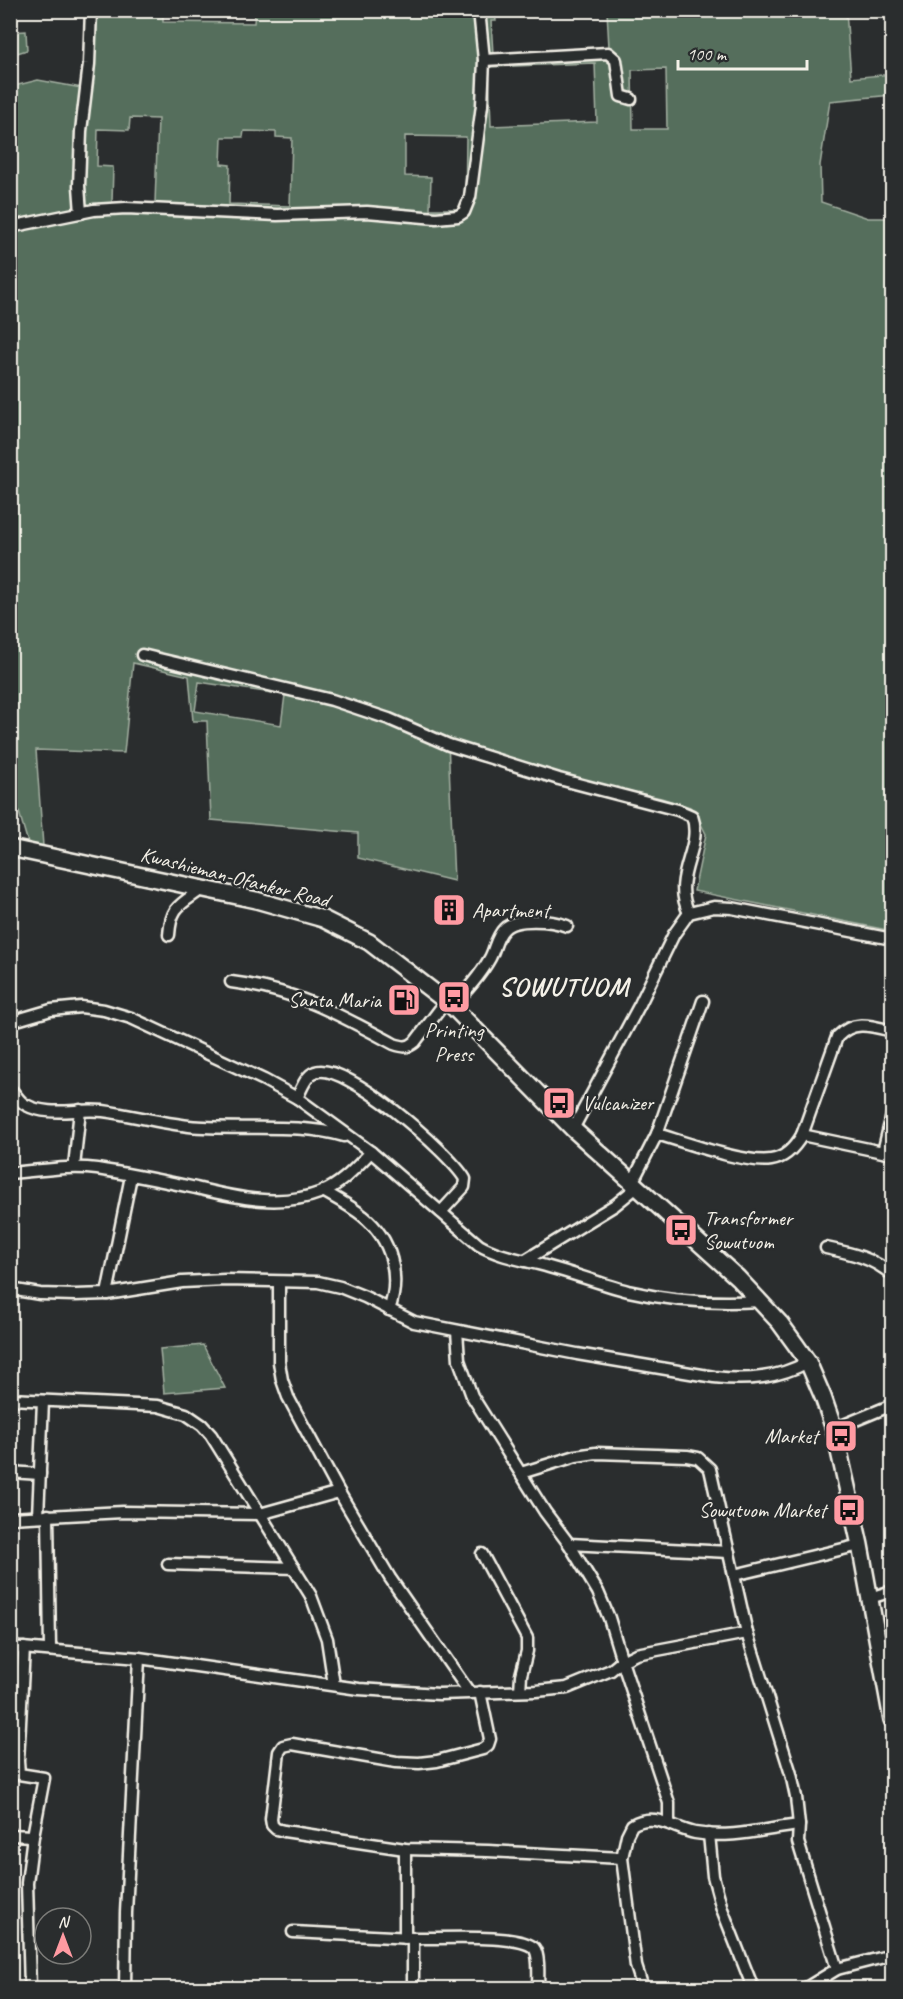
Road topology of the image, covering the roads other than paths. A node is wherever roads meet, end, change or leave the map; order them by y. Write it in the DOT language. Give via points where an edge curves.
graph roads {
  1 [pos="91,10"];
  2 [pos="479,10"];
  3 [pos="484,60"];
  4 [pos="631,99"];
  5 [pos="81,213"];
  6 [pos="10,227"];
  7 [pos="142,654"];
  8 [pos="10,848"];
  9 [pos="202,889"];
  10 [pos="690,913"];
  11 [pos="567,926"];
  12 [pos="169,935"];
  13 [pos="892,939"];
  14 [pos="231,982"];
  15 [pos="703,1002"];
  16 [pos="449,1004"];
  17 [pos="10,1022"];
  18 [pos="892,1031"];
  19 [pos="10,1089"];
  20 [pos="297,1098"];
  21 [pos="80,1110"];
  22 [pos="892,1115"];
  23 [pos="573,1129"];
  24 [pos="657,1134"];
  25 [pos="802,1135"];
  26 [pos="350,1137"];
  27 [pos="371,1152"];
  28 [pos="888,1153"];
  29 [pos="74,1167"];
  30 [pos="10,1173"];
  31 [pos="131,1176"];
  32 [pos="635,1185"];
  33 [pos="323,1191"];
  34 [pos="441,1212"];
  35 [pos="826,1248"];
  36 [pos="524,1261"];
  37 [pos="892,1275"];
  38 [pos="279,1282"];
  39 [pos="10,1289"];
  40 [pos="107,1294"];
  41 [pos="760,1301"];
  42 [pos="389,1310"];
  43 [pos="457,1332"];
  44 [pos="808,1362"];
  45 [pos="10,1399"];
  46 [pos="43,1401"];
  47 [pos="892,1405"];
  48 [pos="834,1429"];
  49 [pos="10,1472"];
  50 [pos="521,1473"];
  51 [pos="40,1474"];
  52 [pos="339,1492"];
  53 [pos="260,1514"];
  54 [pos="43,1515"];
  55 [pos="10,1518"];
  56 [pos="568,1544"];
  57 [pos="861,1545"];
  58 [pos="729,1552"];
  59 [pos="482,1554"];
  60 [pos="168,1564"];
  61 [pos="294,1568"];
  62 [pos="734,1575"];
  63 [pos="892,1591"];
  64 [pos="870,1598"];
  65 [pos="747,1633"];
  66 [pos="10,1647"];
  67 [pos="24,1648"];
  68 [pos="50,1649"];
  69 [pos="139,1658"];
  70 [pos="622,1661"];
  71 [pos="334,1685"];
  72 [pos="520,1691"];
  73 [pos="475,1692"];
  74 [pos="892,1720"];
  75 [pos="669,1822"];
  76 [pos="799,1825"];
  77 [pos="710,1834"];
  78 [pos="10,1835"];
  79 [pos="33,1836"];
  80 [pos="405,1849"];
  81 [pos="622,1858"];
  82 [pos="293,1932"];
  83 [pos="409,1938"];
  84 [pos="892,1955"];
  85 [pos="837,1969"];
  86 [pos="125,1987"];
  87 [pos="807,1988"];
  88 [pos="30,1989"];
  89 [pos="113,1989"];
  90 [pos="413,1989"];
  91 [pos="538,1989"];
  92 [pos="643,1989"];
  93 [pos="753,1989"];
  1 -- 5 [label="street" via="81,131"];
  2 -- 3 [label="street"];
  3 -- 4 [label="street" via="608,53 616,60 621,96"];
  3 -- 5 [label="street" via="470,197 458,216 367,212 276,215 126,208"];
  5 -- 6 [label="street"];
  7 -- 10 [label="street" via="332,700 448,745 692,816 694,838 682,891"];
  8 -- 9 [label="main road, Kwashieman-Ofankor Road"];
  9 -- 12 [label="street" via="178,906"];
  9 -- 16 [label="main road, Kwashieman-Ofankor Road" via="308,914 343,928 369,942"];
  10 -- 13 [label="street" via="714,907 732,908"];
  10 -- 23 [label="street" via="674,934"];
  11 -- 16 [label="street" via="534,921 505,927 481,971"];
  14 -- 16 [label="street" via="261,986 307,1000 404,1047 410,1046"];
  15 -- 24 [label="street"];
  16 -- 23 [label="main road, Kwashieman-Ofankor Road"];
  17 -- 20 [label="street" via="51,1010 104,1010 131,1018"];
  18 -- 25 [label="street" via="858,1025 837,1037"];
  19 -- 21 [label="street" via="24,1105 49,1111"];
  20 -- 26 [label="street"];
  20 -- 34 [label="street" via="310,1075 320,1071 346,1078 378,1098 430,1141 465,1179 464,1187"];
  21 -- 26 [label="street" via="188,1126 309,1129"];
  21 -- 29 [label="street"];
  22 -- 28 [label="street"];
  23 -- 32 [label="main road, Kwashieman-Ofankor Road"];
  24 -- 25 [label="street" via="760,1160 782,1157"];
  24 -- 32 [label="street"];
  25 -- 28 [label="street"];
  26 -- 27 [label="street"];
  27 -- 33 [label="street" via="345,1178"];
  27 -- 34 [label="street"];
  29 -- 30 [label="street"];
  29 -- 31 [label="street"];
  31 -- 33 [label="street" via="237,1198 288,1200"];
  31 -- 40 [label="street"];
  32 -- 36 [label="street" via="615,1205"];
  32 -- 41 [label="main road, Kwashieman-Ofankor Road"];
  33 -- 42 [label="street" via="366,1218 388,1249 395,1281"];
  34 -- 36 [label="street" via="490,1252"];
  35 -- 37 [label="street" via="860,1256"];
  36 -- 41 [label="street" via="651,1295 708,1302"];
  38 -- 40 [label="street" via="182,1282"];
  38 -- 42 [label="street" via="318,1282 340,1287"];
  38 -- 52 [label="street" via="282,1380"];
  39 -- 40 [label="street" via="40,1294"];
  41 -- 44 [label="main road, Kwashieman-Ofankor Road"];
  42 -- 43 [label="street" via="414,1322"];
  43 -- 44 [label="street" via="737,1380 774,1376"];
  43 -- 50 [label="street" via="459,1360 472,1396"];
  44 -- 48 [label="main road, Kwashieman-Ofankor Road"];
  45 -- 46 [label="street"];
  46 -- 51 [label="street"];
  46 -- 53 [label="street" via="158,1406 186,1414 211,1435"];
  47 -- 48 [label="street"];
  48 -- 57 [label="main road, Kwashieman-Ofankor Road"];
  49 -- 51 [label="street"];
  50 -- 56 [label="street"];
  50 -- 58 [label="street" via="596,1453 699,1458 713,1477"];
  51 -- 54 [label="street"];
  52 -- 53 [label="street"];
  52 -- 73 [label="street" via="390,1578"];
  53 -- 54 [label="street"];
  53 -- 61 [label="street"];
  54 -- 55 [label="street"];
  54 -- 68 [label="street"];
  56 -- 58 [label="street"];
  56 -- 70 [label="street" via="598,1592"];
  57 -- 62 [label="street"];
  57 -- 64 [label="main road, Kwashieman-Ofankor Road"];
  58 -- 62 [label="street"];
  59 -- 72 [label="street" via="527,1638"];
  60 -- 61 [label="street"];
  61 -- 71 [label="street" via="319,1614"];
  62 -- 65 [label="street"];
  63 -- 64 [label="street"];
  64 -- 74 [label="main road, Kwashieman-Ofankor Road"];
  65 -- 70 [label="street" via="636,1654"];
  65 -- 76 [label="street" via="791,1774"];
  66 -- 67 [label="street"];
  67 -- 68 [label="street"];
  67 -- 79 [label="street" via="19,1774 44,1778"];
  68 -- 69 [label="street"];
  69 -- 71 [label="street"];
  69 -- 86 [label="street"];
  70 -- 72 [label="street" via="611,1670 567,1688"];
  70 -- 75 [label="street" via="669,1803"];
  71 -- 73 [label="street" via="405,1693"];
  72 -- 73 [label="street"];
  73 -- 80 [label="street" via="490,1739 483,1749 419,1763 292,1744 281,1748 270,1819 276,1829"];
  75 -- 77 [label="street"];
  75 -- 81 [label="street" via="647,1821 632,1826"];
  76 -- 77 [label="street"];
  76 -- 85 [label="street" via="803,1862"];
  77 -- 93 [label="street" via="713,1876 722,1909"];
  78 -- 79 [label="street"];
  79 -- 88 [label="street" via="27,1883"];
  80 -- 81 [label="street"];
  80 -- 83 [label="street"];
  81 -- 92 [label="street" via="636,1966"];
  82 -- 83 [label="street"];
  83 -- 90 [label="street"];
  83 -- 91 [label="street" via="478,1938 529,1946 537,1953"];
  84 -- 85 [label="street"];
  85 -- 87 [label="street"];
  86 -- 89 [label="street"];
}
